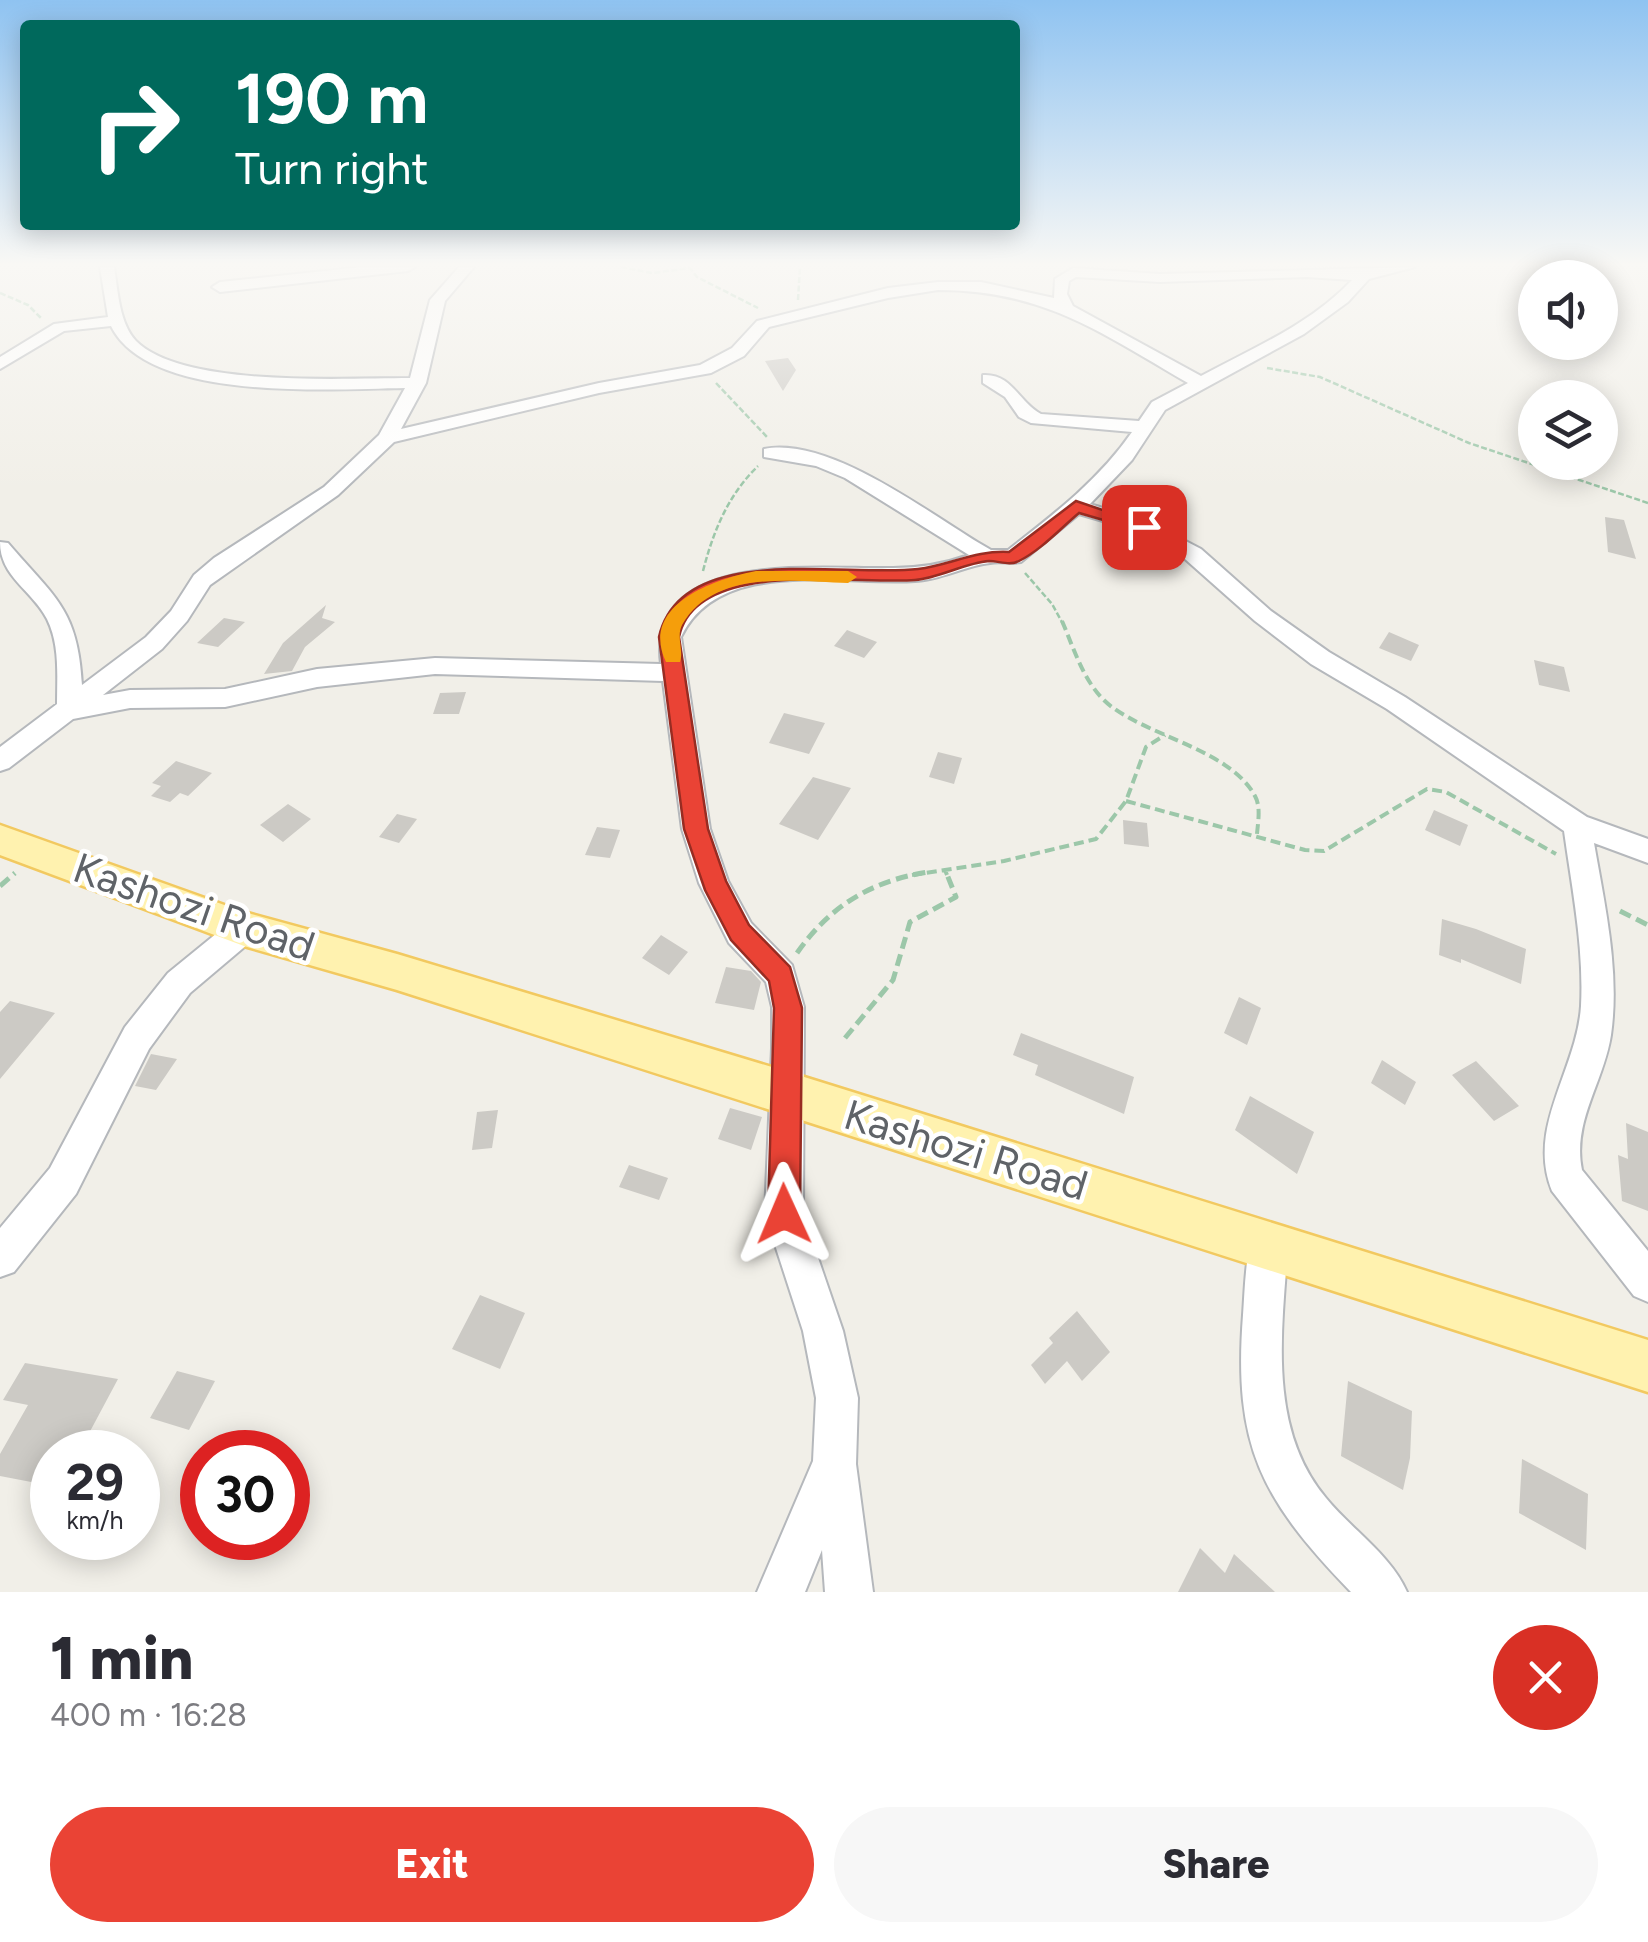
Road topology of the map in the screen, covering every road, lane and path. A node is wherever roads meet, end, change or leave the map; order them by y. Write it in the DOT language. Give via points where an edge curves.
graph roads {
  1 [pos="35,341"];
  2 [pos="131,341"];
  3 [pos="427,341"];
  4 [pos="747,341"];
  5 [pos="1126,341"];
  6 [pos="1277,341"];
  7 [pos="0,364"];
  8 [pos="1233,365"];
  9 [pos="705,369"];
  10 [pos="989,379"];
  11 [pos="1198,382"];
  12 [pos="416,383"];
  13 [pos="1145,426"];
  14 [pos="388,438"];
  15 [pos="771,453"];
  16 [pos="1648,503"];
  17 [pos="1076,506"];
  18 [pos="0,548"];
  19 [pos="1000,557"];
  20 [pos="698,595"];
  21 [pos="676,673"];
  22 [pos="70,710"];
  23 [pos="1165,735"];
  24 [pos="0,761"];
  25 [pos="1126,802"];
  26 [pos="1577,825"];
  27 [pos="1256,836"];
  28 [pos="0,840"];
  29 [pos="1648,851"];
  30 [pos="1583,866"];
  31 [pos="945,870"];
  32 [pos="244,929"];
  33 [pos="781,975"];
  34 [pos="845,1038"];
  35 [pos="785,1092"];
  36 [pos="1268,1244"];
  37 [pos="0,1258"];
  38 [pos="1648,1282"];
  39 [pos="1648,1366"];
  40 [pos="835,1462"];
  41 [pos="780,1592"];
  42 [pos="849,1592"];
  43 [pos="1383,1592"];
  1 -- 7 [label="street"];
  2 -- 12 [label="street" via="153,360 190,371 286,382"];
  3 -- 12 [label="street"];
  4 -- 9 [label="street"];
  5 -- 11 [label="street"];
  6 -- 8 [label="street"];
  8 -- 11 [label="street"];
  8 -- 16 [label="path" via="1320,377 1469,443"];
  9 -- 14 [label="street"];
  9 -- 15 [label="path" via="770,441"];
  10 -- 13 [label="street" via="1037,420"];
  11 -- 13 [label="street" via="1158,406"];
  12 -- 14 [label="street"];
  13 -- 17 [label="street"];
  14 -- 22 [label="street" via="331,491 202,580 154,643"];
  15 -- 19 [label="street" via="822,461 852,474"];
  15 -- 20 [label="path" via="732,498 706,557"];
  17 -- 19 [label="street"];
  17 -- 26 [label="street" via="1144,527 1194,554 1306,648"];
  18 -- 22 [label="street" via="57,615 68,644"];
  19 -- 20 [label="street" via="919,574 756,576"];
  19 -- 23 [label="path" via="1055,608 1093,688 1130,720"];
  20 -- 21 [label="street" via="672,624"];
  21 -- 22 [label="street" via="435,666 316,678 225,698 130,699"];
  21 -- 33 [label="street" via="696,829 714,883 740,932"];
  22 -- 24 [label="street"];
  23 -- 25 [label="path" via="1146,747"];
  23 -- 27 [label="path" via="1240,778 1259,809"];
  25 -- 27 [label="path"];
  25 -- 31 [label="path" via="1096,839"];
  26 -- 29 [label="street"];
  26 -- 30 [label="street"];
  27 -- 30 [label="path" via="1324,851 1427,789 1446,792"];
  28 -- 32 [label="main road, Kashozi Road"];
  30 -- 38 [label="street" via="1598,960 1596,1028 1590,1065 1566,1106 1559,1158 1565,1178"];
  31 -- 33 [label="path" via="896,877 851,896 811,933"];
  31 -- 34 [label="path" via="956,897 910,922 893,980"];
  32 -- 35 [label="main road, Kashozi Road"];
  32 -- 37 [label="street" via="179,983 137,1038 63,1181"];
  33 -- 35 [label="street" via="788,1008"];
  35 -- 36 [label="main road, Kashozi Road"];
  35 -- 40 [label="street" via="784,1214 823,1331 837,1398"];
  36 -- 39 [label="main road, Kashozi Road"];
  36 -- 43 [label="street" via="1263,1399 1280,1469 1320,1526"];
  40 -- 41 [label="street"];
  40 -- 42 [label="street"];
}
